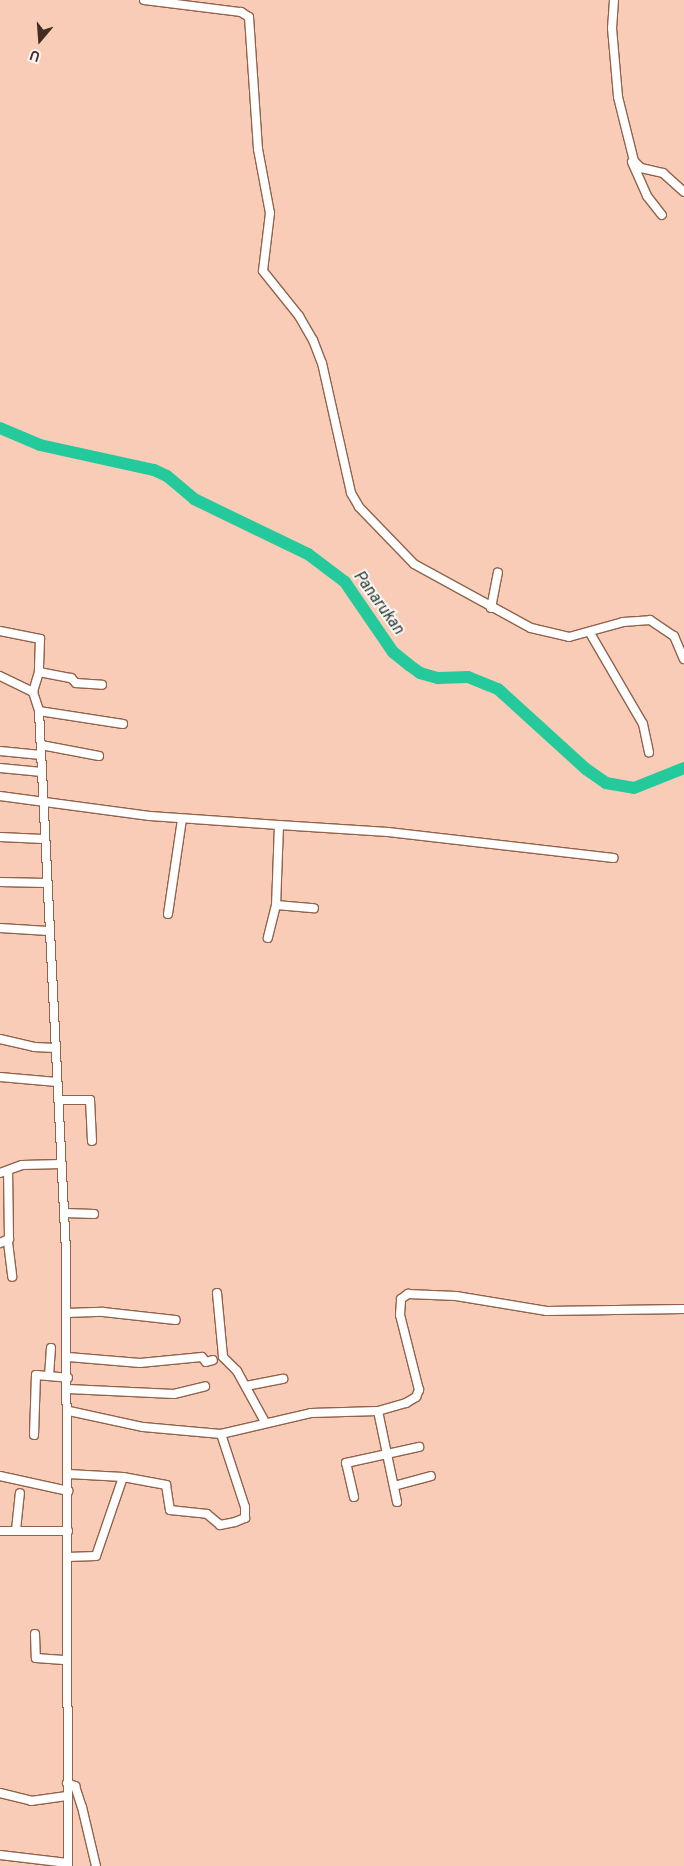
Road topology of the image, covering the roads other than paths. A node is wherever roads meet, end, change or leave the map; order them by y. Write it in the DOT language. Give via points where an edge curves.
graph roads {
  1 [pos="144,0"];
  2 [pos="614,0"];
  3 [pos="634,161"];
  4 [pos="684,192"];
  5 [pos="662,215"];
  6 [pos="498,572"];
  7 [pos="491,608"];
  8 [pos="0,630"];
  9 [pos="590,633"];
  10 [pos="684,659"];
  11 [pos="39,672"];
  12 [pos="0,676"];
  13 [pos="102,685"];
  14 [pos="34,692"];
  15 [pos="40,711"];
  16 [pos="123,724"];
  17 [pos="41,746"];
  18 [pos="0,751"];
  19 [pos="649,752"];
  20 [pos="42,754"];
  21 [pos="99,756"];
  22 [pos="0,768"];
  23 [pos="42,772"];
  24 [pos="0,796"];
  25 [pos="43,802"];
  26 [pos="182,819"];
  27 [pos="279,824"];
  28 [pos="0,837"];
  29 [pos="44,839"];
  30 [pos="614,858"];
  31 [pos="0,882"];
  32 [pos="46,883"];
  33 [pos="276,904"];
  34 [pos="314,908"];
  35 [pos="168,914"];
  36 [pos="0,928"];
  37 [pos="48,931"];
  38 [pos="268,938"];
  39 [pos="0,1039"];
  40 [pos="55,1048"];
  41 [pos="0,1077"];
  42 [pos="57,1082"];
  43 [pos="59,1100"];
  44 [pos="92,1141"];
  45 [pos="62,1164"];
  46 [pos="8,1171"];
  47 [pos="0,1173"];
  48 [pos="65,1213"];
  49 [pos="94,1214"];
  50 [pos="4,1242"];
  51 [pos="12,1278"];
  52 [pos="217,1293"];
  53 [pos="684,1309"];
  54 [pos="66,1313"];
  55 [pos="176,1320"];
  56 [pos="51,1348"];
  57 [pos="68,1357"];
  58 [pos="214,1360"];
  59 [pos="49,1376"];
  60 [pos="68,1378"];
  61 [pos="283,1379"];
  62 [pos="205,1386"];
  63 [pos="246,1386"];
  64 [pos="68,1389"];
  65 [pos="69,1411"];
  66 [pos="378,1411"];
  67 [pos="265,1422"];
  68 [pos="221,1434"];
  69 [pos="34,1435"];
  70 [pos="419,1447"];
  71 [pos="388,1456"];
  72 [pos="68,1474"];
  73 [pos="0,1476"];
  74 [pos="431,1476"];
  75 [pos="124,1477"];
  76 [pos="394,1486"];
  77 [pos="68,1491"];
  78 [pos="20,1493"];
  79 [pos="354,1497"];
  80 [pos="397,1502"];
  81 [pos="16,1530"];
  82 [pos="0,1531"];
  83 [pos="68,1531"];
  84 [pos="67,1557"];
  85 [pos="34,1634"];
  86 [pos="67,1660"];
  87 [pos="67,1783"];
  88 [pos="0,1793"];
  89 [pos="67,1796"];
  90 [pos="0,1854"];
  91 [pos="68,1865"];
  92 [pos="96,1866"];
  1 -- 7 [label="street" via="248,16 260,164 270,213 263,271 299,316 318,352 353,497 414,564"];
  2 -- 3 [label="street" via="612,28 618,97"];
  3 -- 4 [label="street" via="641,168 663,173"];
  3 -- 5 [label="street" via="632,163 647,196"];
  6 -- 7 [label="street"];
  7 -- 9 [label="street" via="547,634 569,637"];
  8 -- 11 [label="street" via="40,639"];
  9 -- 10 [label="street" via="623,622 650,620 674,636"];
  9 -- 19 [label="street" via="643,724"];
  11 -- 13 [label="street" via="71,678 76,683"];
  11 -- 14 [label="street"];
  12 -- 14 [label="street"];
  14 -- 15 [label="street"];
  15 -- 16 [label="street"];
  15 -- 17 [label="street"];
  17 -- 20 [label="street"];
  17 -- 21 [label="street"];
  18 -- 20 [label="street"];
  20 -- 23 [label="street"];
  22 -- 23 [label="street"];
  23 -- 25 [label="street"];
  24 -- 25 [label="street"];
  25 -- 26 [label="street"];
  25 -- 29 [label="street"];
  26 -- 27 [label="street"];
  26 -- 35 [label="street"];
  27 -- 30 [label="street" via="388,832"];
  27 -- 33 [label="street"];
  28 -- 29 [label="street"];
  29 -- 32 [label="street"];
  31 -- 32 [label="street"];
  32 -- 37 [label="street"];
  33 -- 34 [label="street"];
  33 -- 38 [label="street"];
  36 -- 37 [label="street"];
  37 -- 40 [label="street"];
  39 -- 40 [label="street"];
  40 -- 42 [label="street"];
  41 -- 42 [label="street"];
  42 -- 43 [label="street"];
  43 -- 44 [label="street" via="90,1100"];
  43 -- 45 [label="street"];
  45 -- 46 [label="street" via="22,1165"];
  45 -- 48 [label="street"];
  46 -- 47 [label="street"];
  46 -- 50 [label="street"];
  48 -- 49 [label="street"];
  48 -- 54 [label="street"];
  50 -- 51 [label="street"];
  52 -- 63 [label="street" via="222,1357 232,1364"];
  53 -- 66 [label="street" via="547,1311 456,1296 408,1294 401,1299 400,1315 419,1390 412,1400"];
  54 -- 55 [label="street" via="103,1312"];
  54 -- 57 [label="street"];
  56 -- 59 [label="street"];
  57 -- 58 [label="street" via="140,1363 201,1357 206,1362"];
  57 -- 60 [label="street"];
  59 -- 60 [label="street"];
  59 -- 69 [label="street" via="36,1375"];
  60 -- 64 [label="street"];
  61 -- 63 [label="street"];
  62 -- 64 [label="street" via="174,1394"];
  63 -- 67 [label="street"];
  64 -- 65 [label="street"];
  65 -- 68 [label="street" via="143,1427"];
  65 -- 72 [label="street"];
  66 -- 67 [label="street" via="311,1413"];
  66 -- 71 [label="street"];
  67 -- 68 [label="street"];
  68 -- 75 [label="street" via="245,1507 242,1521 220,1525 207,1514 172,1511 167,1507 168,1486"];
  70 -- 71 [label="street"];
  71 -- 76 [label="street"];
  71 -- 79 [label="street" via="346,1463"];
  72 -- 75 [label="street"];
  72 -- 77 [label="street"];
  73 -- 77 [label="street"];
  74 -- 76 [label="street"];
  75 -- 84 [label="street" via="96,1556"];
  76 -- 80 [label="street"];
  77 -- 83 [label="street"];
  78 -- 81 [label="street"];
  81 -- 82 [label="street"];
  81 -- 83 [label="street"];
  83 -- 84 [label="street"];
  84 -- 86 [label="street"];
  85 -- 86 [label="street" via="36,1658"];
  86 -- 87 [label="street"];
  87 -- 89 [label="street"];
  87 -- 92 [label="street" via="75,1786"];
  88 -- 89 [label="street" via="31,1800"];
  89 -- 91 [label="street"];
  90 -- 91 [label="street"];
}
